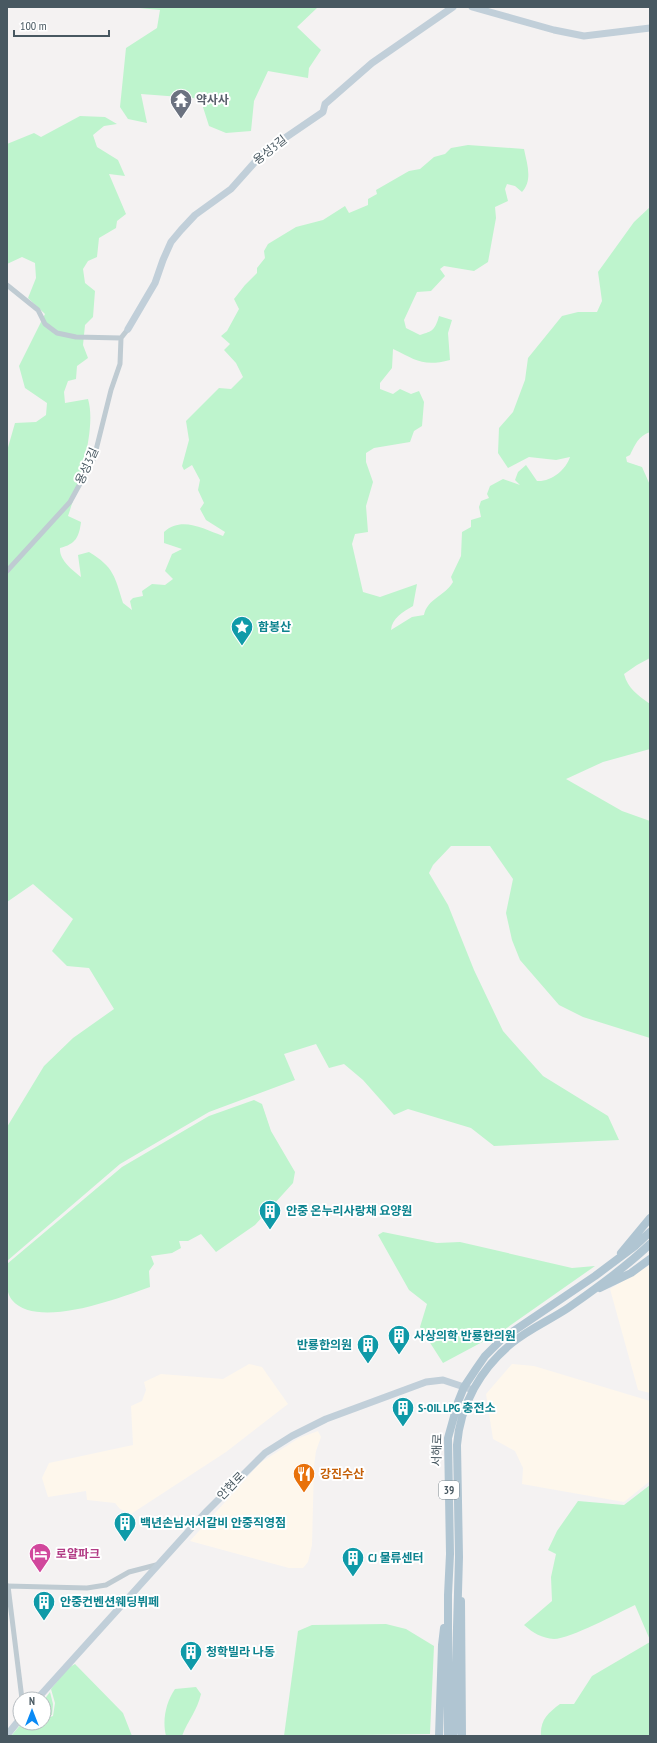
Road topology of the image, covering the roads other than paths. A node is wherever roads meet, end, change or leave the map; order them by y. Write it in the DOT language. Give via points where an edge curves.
graph roads {
  1 [pos="453,7"];
  2 [pos="472,7"];
  3 [pos="650,28"];
  4 [pos="7,285"];
  5 [pos="128,329"];
  6 [pos="121,338"];
  7 [pos="7,571"];
  8 [pos="650,1218"];
  9 [pos="650,1232"];
  10 [pos="650,1244"];
  11 [pos="650,1260"];
  12 [pos="613,1262"];
  13 [pos="590,1291"];
  14 [pos="464,1387"];
  15 [pos="473,1390"];
  16 [pos="459,1557"];
  17 [pos="156,1565"];
  18 [pos="8,1586"];
  19 [pos="448,1595"];
  20 [pos="21,1691"];
  21 [pos="44,1691"];
  22 [pos="440,1736"];
  23 [pos="448,1736"];
  24 [pos="454,1736"];
  25 [pos="462,1736"];
  1 -- 5 [label="street, 용성3길" via="372,62 326,104 323,112 263,153 231,189 195,215 171,242 155,283"];
  2 -- 3 [label="street" via="584,36"];
  4 -- 6 [label="street" via="38,310 45,324 57,333 76,337"];
  5 -- 6 [label="street"];
  6 -- 7 [label="street, 용성3길" via="120,364 94,458 70,502"];
  8 -- 12 [label="main road"];
  9 -- 12 [label="main road, 서해로 / 39"];
  10 -- 13 [label="main road, 서해로 / 39"];
  11 -- 13 [label="main road" via="611,1283"];
  12 -- 14 [label="main road, 서해로 / 39" via="502,1339 485,1356"];
  13 -- 15 [label="main road, 서해로 / 39" via="512,1343 494,1361"];
  14 -- 15 [label="street, 안현로"];
  14 -- 17 [label="street, 안현로" via="444,1380 426,1382 340,1413 292,1436 265,1453 244,1472"];
  14 -- 19 [label="main road, 서해로 / 39" via="451,1421 448,1438"];
  15 -- 16 [label="main road, 서해로 / 39" via="458,1434"];
  16 -- 24 [label="main road, 서해로 / 39"];
  16 -- 25 [label="main road" via="462,1611"];
  17 -- 18 [label="street" via="129,1572 106,1585 87,1588"];
  17 -- 21 [label="street, 안현로"];
  18 -- 20 [label="street"];
  19 -- 22 [label="main road" via="442,1645"];
  19 -- 23 [label="main road, 서해로 / 39"];
}
